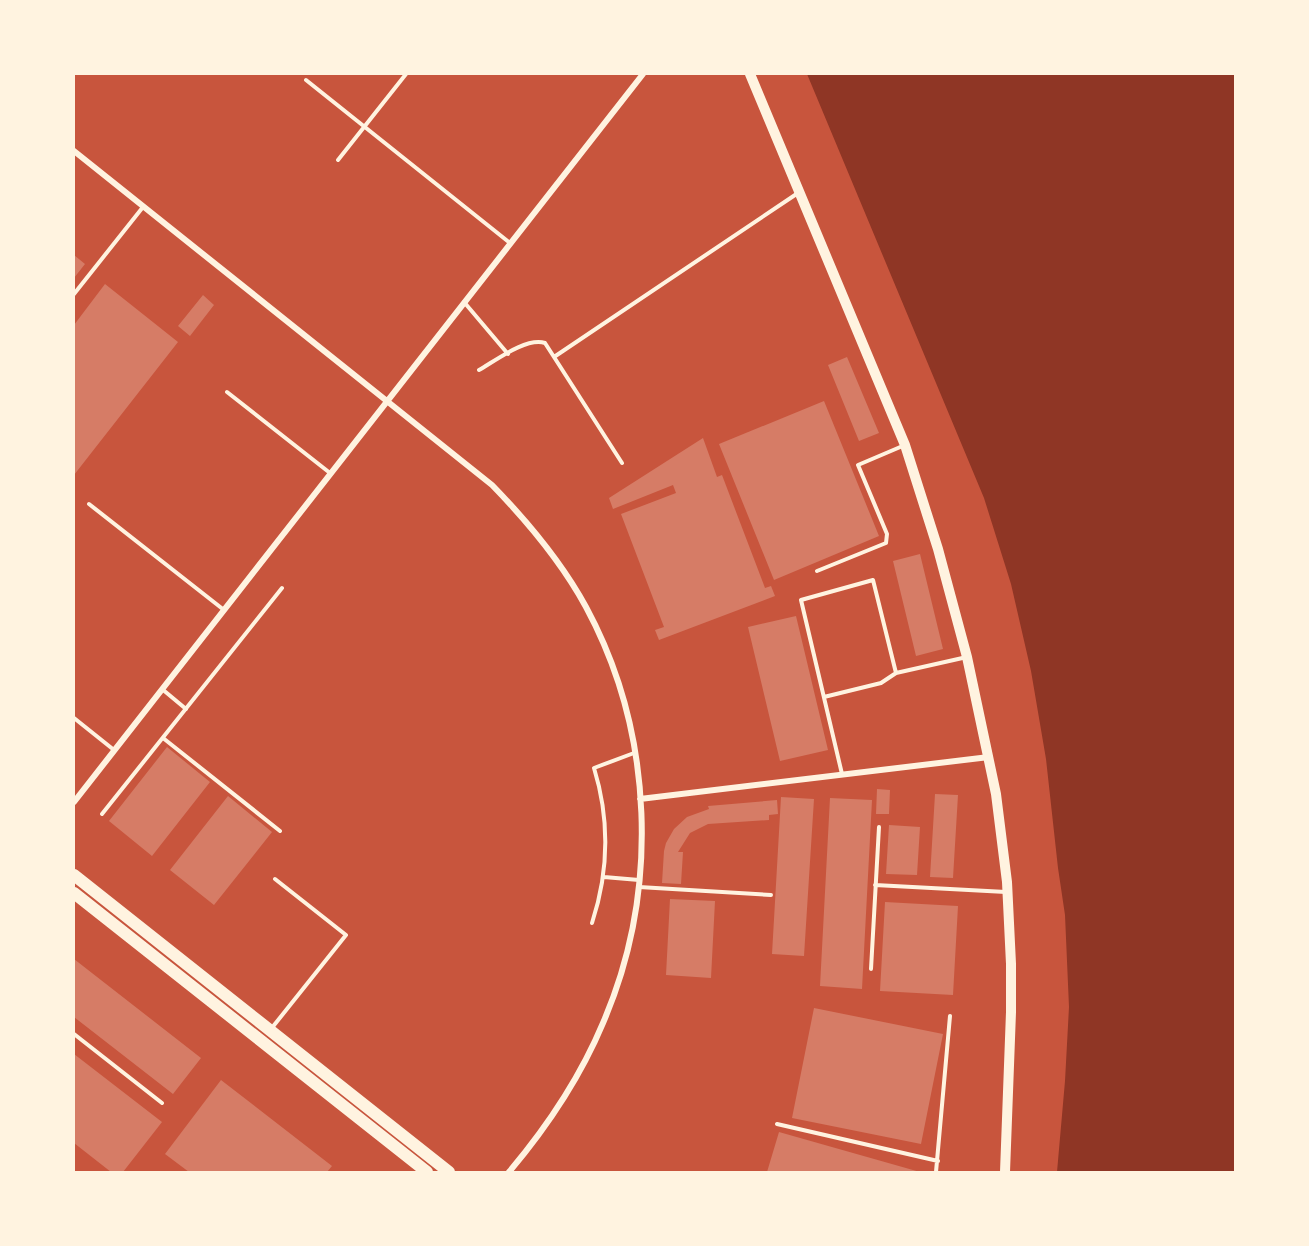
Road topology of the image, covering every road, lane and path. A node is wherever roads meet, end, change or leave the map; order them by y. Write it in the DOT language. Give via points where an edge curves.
graph roads {
  1 [pos="406,74"];
  2 [pos="643,74"];
  3 [pos="750,74"];
  4 [pos="306,80"];
  5 [pos="364,127"];
  6 [pos="74,151"];
  7 [pos="338,160"];
  8 [pos="799,192"];
  9 [pos="144,207"];
  10 [pos="510,243"];
  11 [pos="74,294"];
  12 [pos="464,302"];
  13 [pos="508,354"];
  14 [pos="554,357"];
  15 [pos="479,370"];
  16 [pos="227,392"];
  17 [pos="387,401"];
  18 [pos="905,445"];
  19 [pos="622,463"];
  20 [pos="330,473"];
  21 [pos="89,504"];
  22 [pos="818,571"];
  23 [pos="282,588"];
  24 [pos="224,610"];
  25 [pos="967,657"];
  26 [pos="896,673"];
  27 [pos="162,689"];
  28 [pos="824,697"];
  29 [pos="186,709"];
  30 [pos="74,718"];
  31 [pos="163,738"];
  32 [pos="114,750"];
  33 [pos="635,753"];
  34 [pos="989,757"];
  35 [pos="842,774"];
  36 [pos="640,799"];
  37 [pos="74,802"];
  38 [pos="102,814"];
  39 [pos="879,827"];
  40 [pos="280,831"];
  41 [pos="74,874"];
  42 [pos="604,877"];
  43 [pos="275,879"];
  44 [pos="639,884"];
  45 [pos="875,885"];
  46 [pos="74,892"];
  47 [pos="1008,892"];
  48 [pos="771,895"];
  49 [pos="592,923"];
  50 [pos="871,969"];
  51 [pos="950,1016"];
  52 [pos="270,1030"];
  53 [pos="74,1034"];
  54 [pos="162,1103"];
  55 [pos="777,1124"];
  56 [pos="938,1161"];
  57 [pos="427,1173"];
  58 [pos="449,1173"];
  59 [pos="509,1173"];
  60 [pos="936,1173"];
  61 [pos="1005,1173"];
  1 -- 5 [label="lane"];
  2 -- 10 [label="street"];
  3 -- 8 [label="street"];
  4 -- 5 [label="lane"];
  5 -- 7 [label="lane"];
  5 -- 10 [label="lane"];
  6 -- 9 [label="street"];
  8 -- 14 [label="lane"];
  8 -- 18 [label="street"];
  9 -- 11 [label="lane"];
  9 -- 17 [label="street"];
  10 -- 12 [label="street"];
  12 -- 13 [label="lane"];
  12 -- 17 [label="street"];
  13 -- 14 [label="lane" via="529,342 540,342"];
  13 -- 15 [label="lane"];
  14 -- 19 [label="lane"];
  16 -- 20 [label="lane"];
  17 -- 20 [label="street"];
  17 -- 33 [label="street" via="492,485 554,556 585,605 610,658"];
  18 -- 22 [label="lane" via="858,465 887,534 886,543"];
  18 -- 25 [label="street"];
  20 -- 24 [label="street"];
  21 -- 24 [label="lane"];
  23 -- 29 [label="lane"];
  24 -- 27 [label="street"];
  25 -- 26 [label="lane"];
  25 -- 34 [label="street"];
  26 -- 28 [label="lane" via="881,683"];
  26 -- 28 [label="lane" via="873,580 801,600"];
  27 -- 29 [label="lane"];
  27 -- 32 [label="street"];
  28 -- 35 [label="lane"];
  29 -- 31 [label="lane"];
  30 -- 32 [label="lane"];
  31 -- 38 [label="lane"];
  31 -- 40 [label="lane"];
  32 -- 37 [label="street"];
  33 -- 36 [label="street"];
  33 -- 42 [label="lane" via="594,768 605,821"];
  34 -- 35 [label="street"];
  34 -- 47 [label="street"];
  35 -- 36 [label="street"];
  36 -- 44 [label="street"];
  39 -- 45 [label="lane"];
  41 -- 52 [label="main road"];
  42 -- 44 [label="lane"];
  42 -- 49 [label="lane"];
  43 -- 52 [label="lane" via="346,935"];
  44 -- 48 [label="lane"];
  44 -- 59 [label="street" via="628,947 591,1050 560,1103"];
  45 -- 47 [label="lane"];
  45 -- 50 [label="lane"];
  46 -- 57 [label="main road"];
  47 -- 61 [label="street" via="1011,1012"];
  51 -- 56 [label="lane"];
  52 -- 58 [label="main road"];
  53 -- 54 [label="lane"];
  55 -- 56 [label="lane"];
  56 -- 60 [label="lane"];
}
